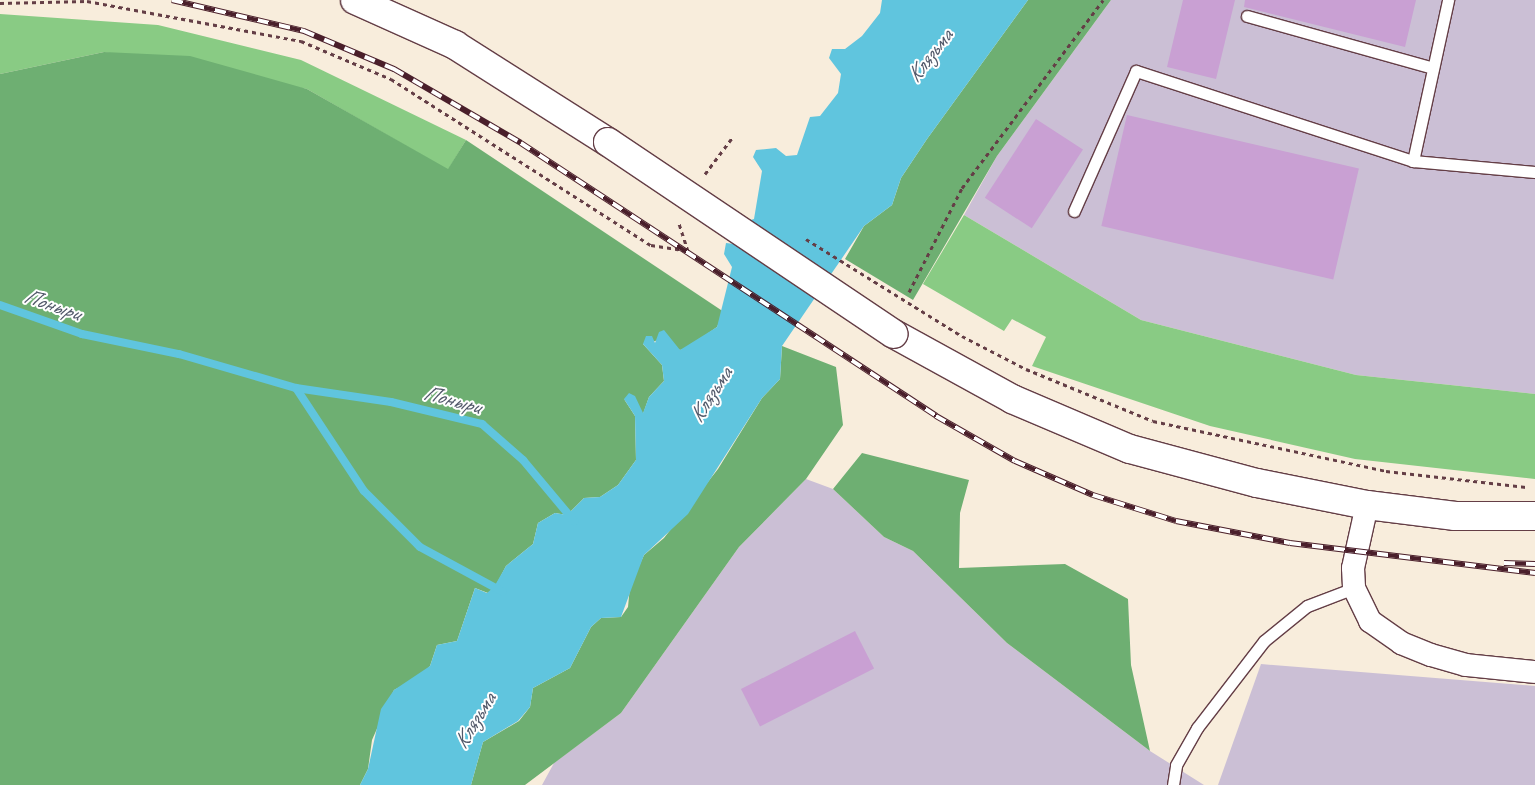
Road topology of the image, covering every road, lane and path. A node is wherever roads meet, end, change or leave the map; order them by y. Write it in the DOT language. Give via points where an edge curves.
graph roads {
  1 [pos="355,0"];
  2 [pos="1103,0"];
  3 [pos="1448,0"];
  4 [pos="0,3"];
  5 [pos="1247,16"];
  6 [pos="1433,68"];
  7 [pos="1413,161"];
  8 [pos="1535,172"];
  9 [pos="1074,211"];
  10 [pos="676,215"];
  11 [pos="909,292"];
  12 [pos="962,336"];
  13 [pos="1535,488"];
  14 [pos="1367,505"];
  15 [pos="1535,516"];
  16 [pos="1354,588"];
  17 [pos="1535,672"];
  18 [pos="1173,785"];
  1 -- 14 [label="street, bridge" via="454,46 608,142 894,334 1012,398 1130,449 1257,483"];
  2 -- 11 [label="path" via="962,188"];
  3 -- 6 [label="lane"];
  4 -- 10 [label="path" via="87,1 301,41 391,79 651,245 688,251"];
  5 -- 6 [label="lane"];
  6 -- 7 [label="lane"];
  7 -- 8 [label="lane"];
  7 -- 9 [label="lane" via="1136,71"];
  12 -- 13 [label="path" via="1026,369 1153,421 1386,471"];
  14 -- 15 [label="street" via="1455,516"];
  14 -- 16 [label="street" via="1353,568"];
  16 -- 17 [label="street" via="1370,621 1401,643 1466,665"];
  16 -- 18 [label="lane" via="1307,606 1264,641 1197,728 1176,765"];
}
